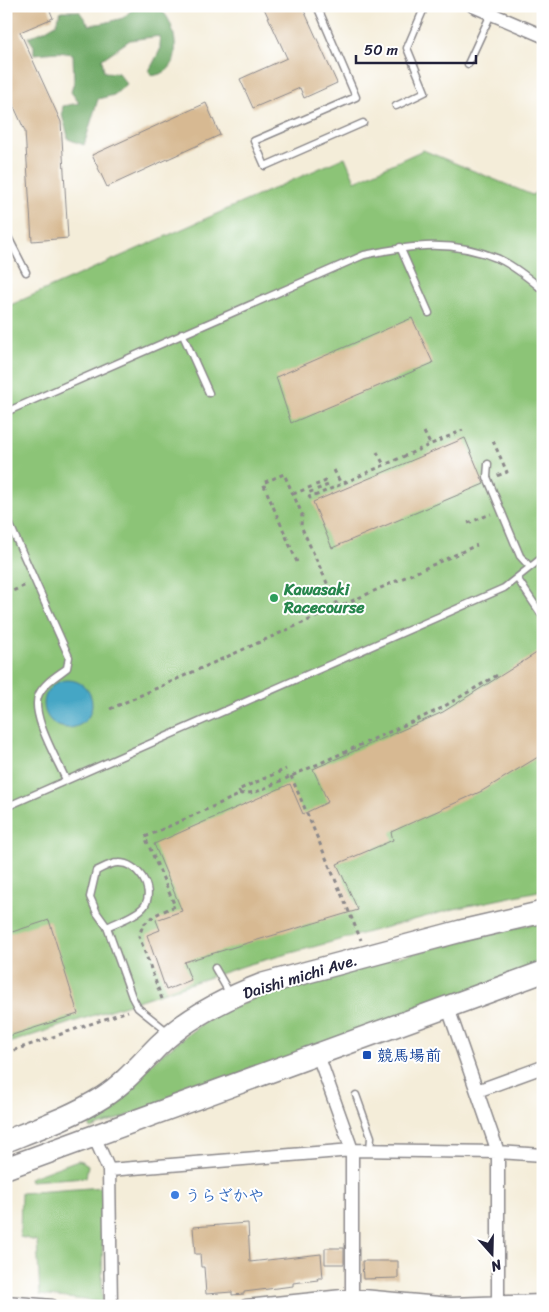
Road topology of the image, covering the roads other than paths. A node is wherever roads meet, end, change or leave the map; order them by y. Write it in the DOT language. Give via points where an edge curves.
graph roads {
  1 [pos="316,6"];
  2 [pos="426,6"];
  3 [pos="483,9"];
  4 [pos="543,36"];
  5 [pos="468,64"];
  6 [pos="396,106"];
  7 [pos="363,123"];
  8 [pos="6,233"];
  9 [pos="400,247"];
  10 [pos="26,272"];
  11 [pos="543,290"];
  12 [pos="429,313"];
  13 [pos="182,333"];
  14 [pos="209,393"];
  15 [pos="6,412"];
  16 [pos="488,464"];
  17 [pos="6,516"];
  18 [pos="543,557"];
  19 [pos="530,567"];
  20 [pos="517,578"];
  21 [pos="543,617"];
  22 [pos="66,780"];
  23 [pos="6,807"];
  24 [pos="543,912"];
  25 [pos="107,927"];
  26 [pos="215,968"];
  27 [pos="543,972"];
  28 [pos="232,997"];
  29 [pos="448,1008"];
  30 [pos="172,1035"];
  31 [pos="318,1055"];
  32 [pos="543,1067"];
  33 [pos="477,1091"];
  34 [pos="356,1095"];
  35 [pos="94,1136"];
  36 [pos="6,1141"];
  37 [pos="352,1150"];
  38 [pos="370,1150"];
  39 [pos="498,1152"];
  40 [pos="543,1155"];
  41 [pos="6,1168"];
  42 [pos="108,1170"];
  43 [pos="353,1300"];
  44 [pos="543,1301"];
  45 [pos="6,1302"];
  46 [pos="498,1302"];
  47 [pos="52,1306"];
  48 [pos="111,1306"];
  49 [pos="246,1306"];
  1 -- 7 [label="lane" via="356,97 254,141 265,166"];
  2 -- 6 [label="lane" via="407,48 425,92"];
  3 -- 4 [label="street"];
  3 -- 5 [label="lane"];
  8 -- 10 [label="lane"];
  9 -- 11 [label="lane" via="426,244 464,247 500,260"];
  9 -- 12 [label="lane"];
  9 -- 13 [label="lane" via="364,254"];
  13 -- 14 [label="lane"];
  13 -- 15 [label="lane"];
  16 -- 19 [label="lane" via="487,477 520,556"];
  17 -- 22 [label="lane" via="70,657 67,668 44,685 38,695 37,709 40,724"];
  18 -- 19 [label="lane"];
  19 -- 20 [label="lane"];
  20 -- 21 [label="lane"];
  20 -- 22 [label="lane" via="504,588"];
  22 -- 23 [label="lane"];
  24 -- 28 [label="highway, Daishi michi Ave." via="263,984"];
  25 -- 25 [label="lane" via="90,897 96,871 119,862 130,866 143,878 148,894 144,907"];
  25 -- 30 [label="lane" via="138,1008"];
  26 -- 28 [label="lane"];
  27 -- 29 [label="highway"];
  28 -- 30 [label="highway, Daishi michi Ave." via="209,1008"];
  29 -- 31 [label="highway"];
  29 -- 33 [label="street"];
  30 -- 36 [label="highway, Daishi michi Ave." via="131,1076 103,1097 56,1122"];
  31 -- 35 [label="highway"];
  31 -- 37 [label="street"];
  32 -- 33 [label="street"];
  33 -- 39 [label="street"];
  34 -- 38 [label="lane" via="371,1137"];
  35 -- 41 [label="highway"];
  35 -- 42 [label="street"];
  37 -- 38 [label="street"];
  37 -- 42 [label="street"];
  37 -- 43 [label="street"];
  38 -- 39 [label="street"];
  39 -- 40 [label="street"];
  39 -- 46 [label="street"];
  42 -- 48 [label="street"];
  43 -- 46 [label="street" via="450,1304"];
  43 -- 49 [label="street"];
  44 -- 46 [label="street"];
  45 -- 47 [label="street"];
}
